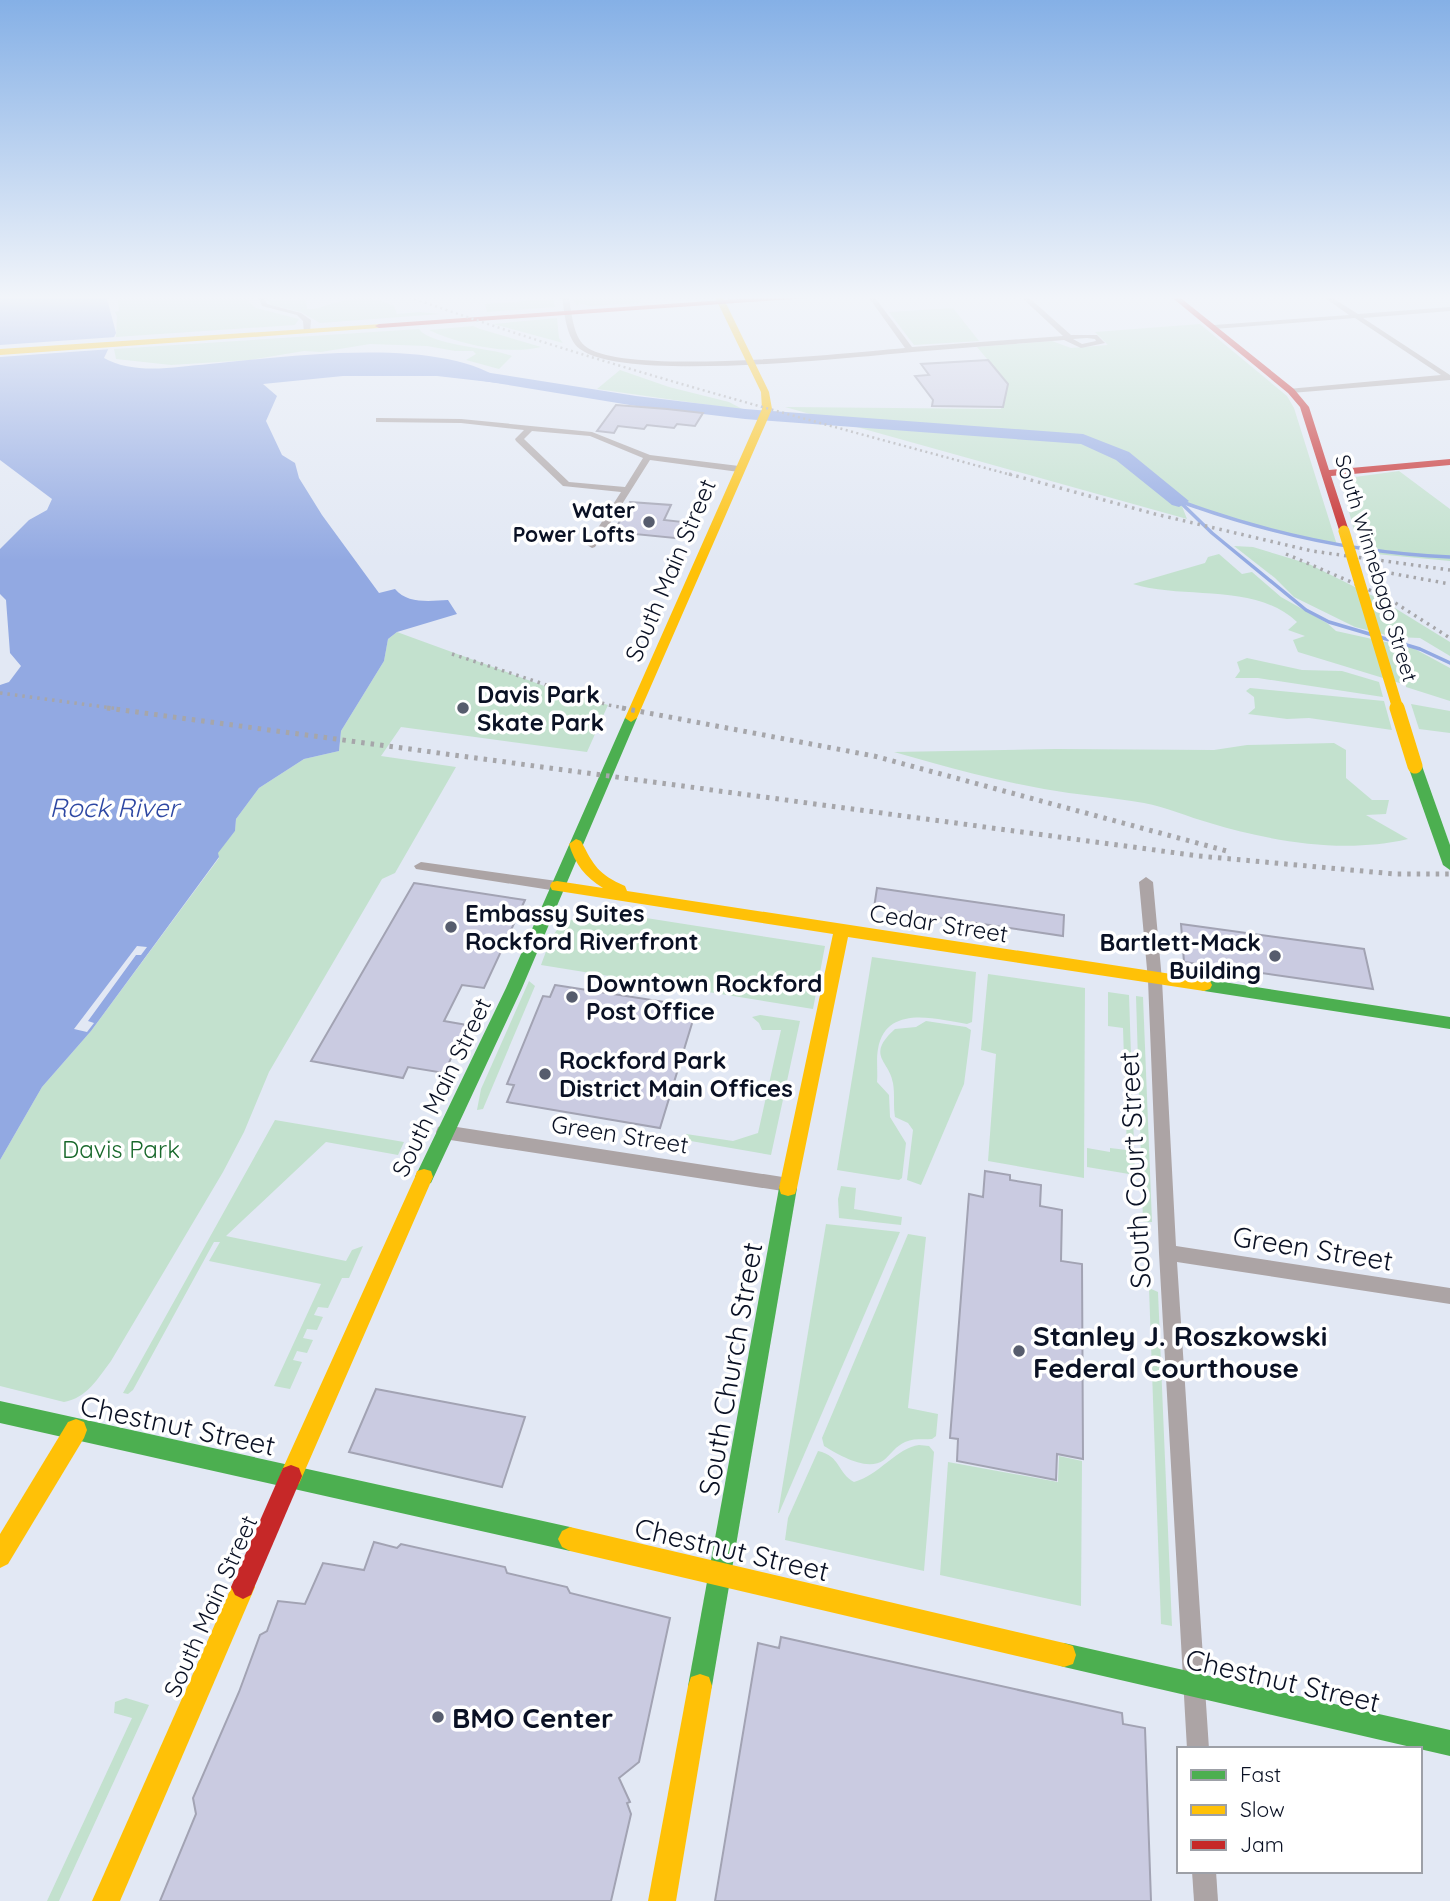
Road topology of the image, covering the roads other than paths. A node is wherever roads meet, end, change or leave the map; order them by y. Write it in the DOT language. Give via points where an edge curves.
graph roads {
  1 [pos="761,384"];
  2 [pos="1283,384"];
  3 [pos="1381,384"];
  4 [pos="1292,391"];
  5 [pos="379,420"];
  6 [pos="529,429"];
  7 [pos="648,457"];
  8 [pos="1450,462"];
  9 [pos="739,469"];
  10 [pos="1327,473"];
  11 [pos="629,490"];
  12 [pos="592,545"];
  13 [pos="576,844"];
  14 [pos="1450,865"];
  15 [pos="421,866"];
  16 [pos="1146,881"];
  17 [pos="557,886"];
  18 [pos="639,898"];
  19 [pos="842,930"];
  20 [pos="1155,980"];
  21 [pos="1450,1023"];
  22 [pos="444,1132"];
  23 [pos="789,1185"];
  24 [pos="1168,1253"];
  25 [pos="1450,1296"];
  26 [pos="0,1412"];
  27 [pos="76,1430"];
  28 [pos="291,1476"];
  29 [pos="0,1556"];
  30 [pos="720,1572"];
  31 [pos="1195,1687"];
  32 [pos="1450,1743"];
  33 [pos="1198,1747"];
  34 [pos="1204,1873"];
  35 [pos="106,1901"];
  36 [pos="662,1901"];
  37 [pos="1206,1901"];
  1 -- 9 [label="main road, South Main Street" via="768,401"];
  2 -- 4 [label="main road, South Winnebago Street"];
  3 -- 4 [label="street"];
  4 -- 10 [label="main road, South Winnebago Street" via="1304,407"];
  5 -- 6 [label="street" via="422,418"];
  6 -- 7 [label="street" via="592,434"];
  6 -- 11 [label="street" via="519,439 566,484"];
  7 -- 9 [label="street"];
  7 -- 11 [label="street"];
  8 -- 10 [label="main road"];
  9 -- 13 [label="main road, South Main Street"];
  10 -- 14 [label="main road, South Winnebago Street, bridge" via="1415,766"];
  11 -- 12 [label="street"];
  13 -- 17 [label="main road, South Main Street"];
  13 -- 18 [label="main road" via="582,865 592,874"];
  15 -- 17 [label="street, Cedar Street"];
  16 -- 20 [label="street, South Court Street"];
  17 -- 18 [label="main road, Cedar Street"];
  17 -- 22 [label="main road, South Main Street" via="514,988"];
  18 -- 19 [label="main road, Cedar Street"];
  19 -- 20 [label="main road, Cedar Street"];
  19 -- 23 [label="main road, South Church Street"];
  20 -- 21 [label="main road, Cedar Street"];
  20 -- 24 [label="street, South Court Street"];
  22 -- 23 [label="street, Green Street"];
  22 -- 28 [label="main road, South Main Street"];
  23 -- 30 [label="main road, South Church Street"];
  24 -- 25 [label="street, Green Street"];
  24 -- 31 [label="street, South Court Street"];
  26 -- 27 [label="main road, Chestnut Street"];
  27 -- 28 [label="main road, Chestnut Street"];
  27 -- 29 [label="main road"];
  28 -- 30 [label="main road, Chestnut Street"];
  28 -- 35 [label="main road, South Main Street"];
  30 -- 31 [label="main road, Chestnut Street"];
  30 -- 36 [label="main road, South Church Street"];
  31 -- 32 [label="main road, Chestnut Street"];
  31 -- 33 [label="street, South Court Street"];
  34 -- 37 [label="street"];
}
